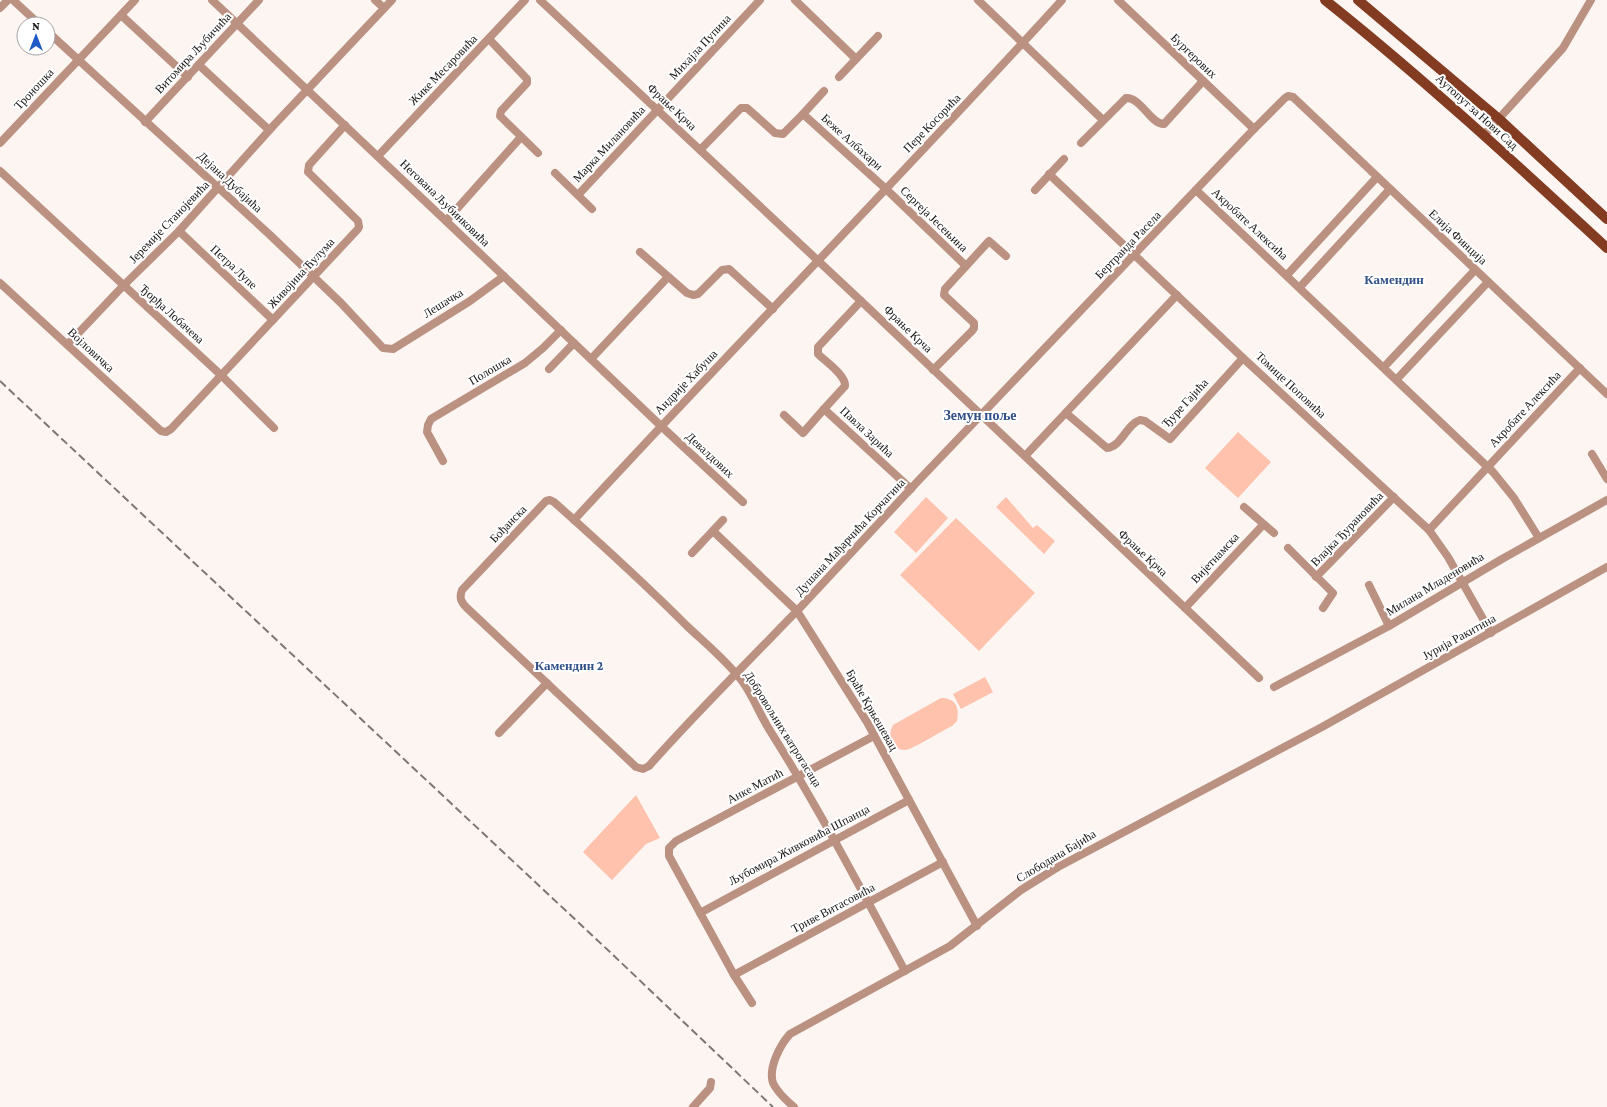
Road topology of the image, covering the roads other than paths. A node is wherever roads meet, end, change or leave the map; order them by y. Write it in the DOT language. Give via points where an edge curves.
graph roads {
  1 [pos="8,0"];
  2 [pos="13,0"];
  3 [pos="135,0"];
  4 [pos="212,0"];
  5 [pos="259,0"];
  6 [pos="375,0"];
  7 [pos="392,0"];
  8 [pos="525,0"];
  9 [pos="540,0"];
  10 [pos="760,0"];
  11 [pos="795,0"];
  12 [pos="978,0"];
  13 [pos="1062,0"];
  14 [pos="1118,0"];
  15 [pos="1325,0"];
  16 [pos="1358,0"];
  17 [pos="1591,0"];
  18 [pos="0,8"];
  19 [pos="384,8"];
  20 [pos="121,14"];
  21 [pos="30,16"];
  22 [pos="237,24"];
  23 [pos="878,36"];
  24 [pos="489,39"];
  25 [pos="56,40"];
  26 [pos="1023,43"];
  27 [pos="856,59"];
  28 [pos="77,60"];
  29 [pos="199,65"];
  30 [pos="188,77"];
  31 [pos="839,77"];
  32 [pos="1203,81"];
  33 [pos="307,90"];
  34 [pos="824,91"];
  35 [pos="1293,97"];
  36 [pos="658,110"];
  37 [pos="802,114"];
  38 [pos="1103,120"];
  39 [pos="1499,120"];
  40 [pos="145,122"];
  41 [pos="345,125"];
  42 [pos="1254,129"];
  43 [pos="269,130"];
  44 [pos="1484,135"];
  45 [pos="521,138"];
  46 [pos="0,143"];
  47 [pos="1081,143"];
  48 [pos="700,150"];
  49 [pos="538,153"];
  50 [pos="378,156"];
  51 [pos="1064,159"];
  52 [pos="0,171"];
  53 [pos="555,174"];
  54 [pos="1049,174"];
  55 [pos="1378,177"];
  56 [pos="218,188"];
  57 [pos="1390,188"];
  58 [pos="886,189"];
  59 [pos="1035,190"];
  60 [pos="1196,190"];
  61 [pos="578,195"];
  62 [pos="592,209"];
  63 [pos="1607,219"];
  64 [pos="446,220"];
  65 [pos="179,231"];
  66 [pos="1607,248"];
  67 [pos="640,252"];
  68 [pos="1135,254"];
  69 [pos="1006,256"];
  70 [pos="818,261"];
  71 [pos="966,266"];
  72 [pos="1475,270"];
  73 [pos="504,276"];
  74 [pos="1287,276"];
  75 [pos="314,277"];
  76 [pos="668,278"];
  77 [pos="1488,282"];
  78 [pos="0,283"];
  79 [pos="124,286"];
  80 [pos="1300,287"];
  81 [pos="1177,296"];
  82 [pos="861,301"];
  83 [pos="773,309"];
  84 [pos="273,320"];
  85 [pos="561,330"];
  86 [pos="574,343"];
  87 [pos="68,344"];
  88 [pos="393,349"];
  89 [pos="1243,358"];
  90 [pos="591,359"];
  91 [pos="1384,367"];
  92 [pos="1580,368"];
  93 [pos="549,369"];
  94 [pos="933,370"];
  95 [pos="222,376"];
  96 [pos="1397,379"];
  97 [pos="1607,394"];
  98 [pos="824,409"];
  99 [pos="1066,413"];
  100 [pos="784,415"];
  101 [pos="982,415"];
  102 [pos="661,426"];
  103 [pos="274,428"];
  104 [pos="166,432"];
  105 [pos="1592,454"];
  106 [pos="1025,456"];
  107 [pos="443,461"];
  108 [pos="1487,466"];
  109 [pos="1607,479"];
  110 [pos="911,489"];
  111 [pos="1394,497"];
  112 [pos="1607,500"];
  113 [pos="743,502"];
  114 [pos="1244,507"];
  115 [pos="574,520"];
  116 [pos="723,520"];
  117 [pos="1263,525"];
  118 [pos="1429,530"];
  119 [pos="713,531"];
  120 [pos="1274,533"];
  121 [pos="1539,538"];
  122 [pos="1288,548"];
  123 [pos="692,553"];
  124 [pos="1607,567"];
  125 [pos="1316,577"];
  126 [pos="1462,583"];
  127 [pos="1369,585"];
  128 [pos="1185,608"];
  129 [pos="1323,608"];
  130 [pos="797,611"];
  131 [pos="1389,626"];
  132 [pos="1491,633"];
  133 [pos="736,674"];
  134 [pos="1259,678"];
  135 [pos="547,683"];
  136 [pos="1274,687"];
  137 [pos="1322,727"];
  138 [pos="499,733"];
  139 [pos="874,736"];
  140 [pos="799,776"];
  141 [pos="909,800"];
  142 [pos="834,839"];
  143 [pos="943,862"];
  144 [pos="868,903"];
  145 [pos="700,912"];
  146 [pos="977,926"];
  147 [pos="905,971"];
  148 [pos="734,975"];
  149 [pos="752,1003"];
  150 [pos="711,1082"];
  151 [pos="693,1107"];
  152 [pos="794,1107"];
  1 -- 18 [label="street"];
  2 -- 21 [label="street"];
  3 -- 20 [label="street, Троношка"];
  4 -- 22 [label="street, Негована Љубинковића"];
  5 -- 22 [label="street, Витомира Љубичића"];
  6 -- 19 [label="street"];
  7 -- 19 [label="street, Јеремије Станојевића"];
  8 -- 24 [label="street, Жике Месаровића"];
  9 -- 36 [label="street, Фрање Крча"];
  10 -- 36 [label="street, Михајла Пупина"];
  11 -- 27 [label="street"];
  12 -- 26 [label="street"];
  13 -- 26 [label="street, Пере Косорића"];
  14 -- 32 [label="street, Бургерових"];
  15 -- 44 [label="main road, Аутопут за Нови Сад"];
  16 -- 39 [label="main road, Аутопут за Нови Сад"];
  17 -- 39 [label="street" via="1563,48"];
  19 -- 33 [label="street, Јеремије Станојевића"];
  20 -- 28 [label="street, Троношка"];
  20 -- 30 [label="street"];
  22 -- 29 [label="street, Витомира Љубичића"];
  22 -- 33 [label="street, Негована Љубинковића"];
  23 -- 27 [label="street"];
  24 -- 45 [label="street" via="528,79 500,113 501,118"];
  24 -- 50 [label="street, Жике Месаровића"];
  25 -- 28 [label="street, Дејана Дубајића"];
  26 -- 38 [label="street"];
  26 -- 58 [label="street, Пере Косорића"];
  27 -- 31 [label="street"];
  28 -- 40 [label="street, Дејана Дубајића"];
  28 -- 46 [label="street, Троношка"];
  29 -- 30 [label="street, Витомира Љубичића"];
  29 -- 43 [label="street"];
  30 -- 40 [label="street, Витомира Љубичића"];
  32 -- 38 [label="street" via="1164,124 1129,98 1123,100"];
  32 -- 42 [label="street, Бургерових"];
  33 -- 41 [label="street, Негована Љубинковића"];
  33 -- 43 [label="street, Јеремије Станојевића"];
  34 -- 37 [label="street, Беже Албахари"];
  35 -- 42 [label="street, Бертранда Расела" via="1285,98"];
  35 -- 55 [label="street, Елија Финција"];
  36 -- 48 [label="street, Фрање Крча"];
  36 -- 61 [label="street, Марка Милановића"];
  37 -- 48 [label="street, Беже Албахари" via="783,134 780,134 775,133 747,108 741,108"];
  37 -- 58 [label="street, Беже Албахари"];
  38 -- 47 [label="street"];
  39 -- 44 [label="street"];
  39 -- 63 [label="main road, Аутопут за Нови Сад"];
  40 -- 56 [label="street, Дејана Дубајића"];
  41 -- 50 [label="street, Негована Љубинковића"];
  41 -- 75 [label="street, Живојина Ћулума" via="309,165 308,172 358,221 359,227"];
  42 -- 60 [label="street, Бертранда Расела"];
  43 -- 56 [label="street, Јеремије Станојевића"];
  44 -- 66 [label="main road, Аутопут за Нови Сад"];
  45 -- 49 [label="street"];
  45 -- 64 [label="street"];
  48 -- 70 [label="street, Фрање Крча"];
  50 -- 64 [label="street, Негована Љубинковића"];
  51 -- 54 [label="street"];
  52 -- 79 [label="street, Ђорђа Лобачева"];
  53 -- 61 [label="street, Марка Милановића"];
  54 -- 59 [label="street"];
  54 -- 68 [label="street, Томице Поповића"];
  55 -- 57 [label="street, Елија Финција"];
  55 -- 74 [label="street, Акробате Алексића"];
  56 -- 65 [label="street, Јеремије Станојевића"];
  56 -- 75 [label="street, Дејана Дубајића"];
  57 -- 72 [label="street, Елија Финција"];
  57 -- 80 [label="street"];
  58 -- 70 [label="street, Пере Косорића"];
  58 -- 71 [label="street, Сергеја Јесењина"];
  60 -- 68 [label="street, Бертранда Расела"];
  60 -- 74 [label="street, Акробате Алексића"];
  61 -- 62 [label="street, Марка Милановића"];
  64 -- 73 [label="street, Негована Љубинковића"];
  65 -- 79 [label="street, Јеремије Станојевића"];
  65 -- 84 [label="street, Петра Лупе"];
  67 -- 76 [label="street"];
  68 -- 81 [label="street, Томице Поповића"];
  68 -- 101 [label="street, Бертранда Расела"];
  69 -- 71 [label="street, Сергеја Јесењина" via="989,241"];
  70 -- 82 [label="street, Фрање Крча"];
  70 -- 83 [label="street, Андрије Хабуша"];
  71 -- 94 [label="street, Сергеја Јесењина" via="945,289 944,294 974,323 974,328"];
  72 -- 77 [label="street, Елија Финција"];
  72 -- 91 [label="street"];
  73 -- 85 [label="street, Негована Љубинковића"];
  73 -- 88 [label="street, Лешачка" via="470,301"];
  74 -- 80 [label="street, Акробате Алексића"];
  75 -- 84 [label="street, Живојина Ћулума"];
  75 -- 88 [label="street, Дејана Дубајића" via="383,348"];
  76 -- 83 [label="street" via="687,293 696,295 722,270 729,269"];
  76 -- 90 [label="street"];
  77 -- 92 [label="street, Елија Финција"];
  77 -- 96 [label="street"];
  78 -- 87 [label="street, Војловичка"];
  79 -- 87 [label="street, Јеремије Станојевића"];
  79 -- 95 [label="street, Ђорђа Лобачева"];
  80 -- 91 [label="street, Акробате Алексића"];
  81 -- 89 [label="street, Томице Поповића"];
  81 -- 99 [label="street"];
  82 -- 94 [label="street, Фрање Крча"];
  82 -- 98 [label="street, Павла Зарића" via="818,347 818,354 845,382 845,386"];
  83 -- 102 [label="street, Андрије Хабуша"];
  84 -- 95 [label="street, Живојина Ћулума"];
  85 -- 86 [label="street, Негована Љубинковића"];
  85 -- 107 [label="street, Полошка" via="525,363 435,416 428,425 427,432"];
  86 -- 90 [label="street, Негована Љубинковића"];
  86 -- 93 [label="street"];
  87 -- 104 [label="street, Војловичка" via="161,431"];
  89 -- 99 [label="street, Ђуре Гајића" via="1170,439 1140,420 1112,447 1106,448"];
  89 -- 111 [label="street, Томице Поповића"];
  90 -- 102 [label="street, Негована Љубинковића"];
  91 -- 96 [label="street, Акробате Алексића"];
  92 -- 97 [label="street, Елија Финција"];
  92 -- 108 [label="street, Акробате Алексића"];
  94 -- 101 [label="street, Фрање Крча"];
  95 -- 103 [label="street, Ђорђа Лобачева"];
  95 -- 104 [label="street, Живојина Ћулума"];
  96 -- 108 [label="street, Акробате Алексића"];
  98 -- 100 [label="street, Павла Зарића" via="803,433"];
  98 -- 110 [label="street, Павла Зарића"];
  99 -- 106 [label="street"];
  101 -- 106 [label="street, Фрање Крча"];
  101 -- 110 [label="street, Душана Мађарчића Корчагина"];
  102 -- 113 [label="street, Девалдових"];
  102 -- 115 [label="street, Андрије Хабуша"];
  105 -- 109 [label="street"];
  106 -- 128 [label="street, Фрање Крча"];
  108 -- 118 [label="street"];
  108 -- 121 [label="street, Акробате Алексића" via="1510,492"];
  110 -- 130 [label="street, Душана Мађарчића Корчагина"];
  111 -- 118 [label="street, Томице Поповића"];
  111 -- 125 [label="street, Влајка Ђурановића"];
  112 -- 121 [label="street, Милана Младеновића"];
  114 -- 117 [label="street"];
  115 -- 133 [label="street, Добровољних ватрогасаца"];
  115 -- 135 [label="street, Бођанска" via="554,502 546,501 462,590 461,599 467,608"];
  116 -- 119 [label="street"];
  117 -- 120 [label="street"];
  117 -- 128 [label="street, Вијетнамска"];
  118 -- 126 [label="street, Томице Поповића"];
  119 -- 123 [label="street"];
  119 -- 130 [label="street, Браће Крњешевац"];
  121 -- 126 [label="street, Милана Младеновића"];
  122 -- 125 [label="street, Влајка Ђурановића"];
  124 -- 132 [label="street, Јурија Ракитина"];
  125 -- 129 [label="street, Влајка Ђурановића" via="1333,593"];
  126 -- 131 [label="street, Милана Младеновића"];
  126 -- 132 [label="street, Томице Поповића"];
  127 -- 131 [label="street"];
  128 -- 134 [label="street, Фрање Крча"];
  130 -- 133 [label="street, Душана Мађарчића Корчагина"];
  130 -- 139 [label="street, Браће Крњешевац"];
  131 -- 136 [label="street, Милана Младеновића"];
  132 -- 137 [label="street, Јурија Ракитина"];
  133 -- 135 [label="street, Душана Мађарчића Корчагина" via="649,766 643,769 636,767"];
  133 -- 140 [label="street, Добровољних ватрогасаца"];
  135 -- 138 [label="street"];
  137 -- 146 [label="street, Слободана Бајића" via="1058,867 1021,890"];
  139 -- 140 [label="street, Анке Матић"];
  139 -- 141 [label="street, Браће Крњешевац"];
  140 -- 142 [label="street, Добровољних ватрогасаца"];
  140 -- 145 [label="street, Анке Матић" via="676,841 669,848 669,856"];
  141 -- 142 [label="street, Љубомира Живковића Шпанца"];
  141 -- 143 [label="street, Браће Крњешевац"];
  142 -- 144 [label="street, Добровољних ватрогасаца"];
  142 -- 145 [label="street, Љубомира Живковића Шпанца"];
  143 -- 144 [label="street, Триве Витасовића"];
  143 -- 146 [label="street, Браће Крњешевац"];
  144 -- 147 [label="street, Добровољних ватрогасаца"];
  144 -- 148 [label="street, Триве Витасовића"];
  145 -- 148 [label="street"];
  146 -- 147 [label="street, Слободана Бајића" via="950,946"];
  147 -- 152 [label="street, Слободана Бајића" via="790,1034 776,1057 772,1077 774,1085"];
  148 -- 149 [label="street"];
  150 -- 151 [label="street" via="710,1088"];
}
